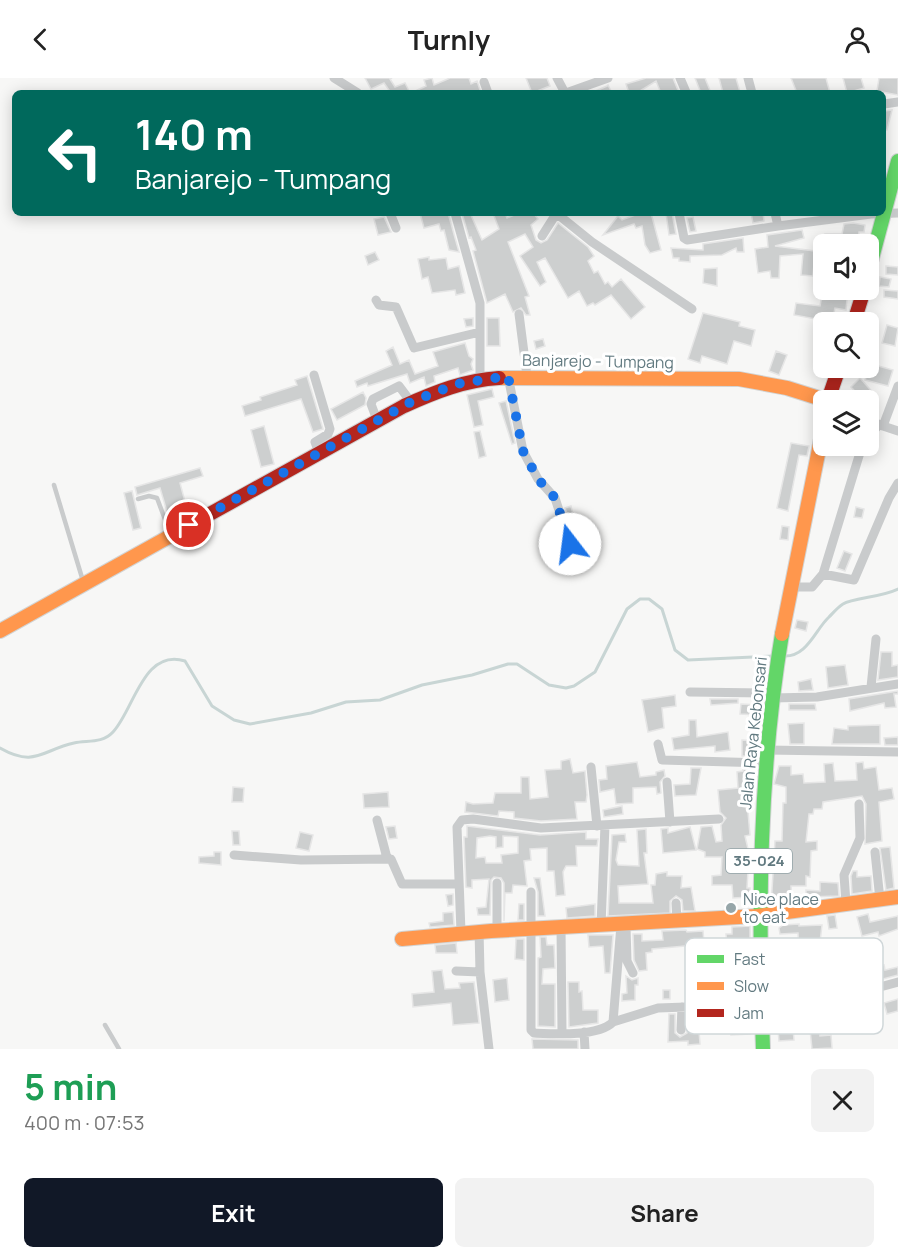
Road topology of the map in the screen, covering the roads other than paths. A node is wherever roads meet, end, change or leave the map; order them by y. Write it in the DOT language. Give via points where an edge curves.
graph roads {
  1 [pos="334,78"];
  2 [pos="608,78"];
  3 [pos="484,81"];
  4 [pos="353,90"];
  5 [pos="487,90"];
  6 [pos="574,90"];
  7 [pos="898,161"];
  8 [pos="887,189"];
  9 [pos="892,214"];
  10 [pos="391,216"];
  11 [pos="456,216"];
  12 [pos="554,216"];
  13 [pos="560,216"];
  14 [pos="680,216"];
  15 [pos="776,216"];
  16 [pos="843,216"];
  17 [pos="818,217"];
  18 [pos="778,226"];
  19 [pos="396,228"];
  20 [pos="542,236"];
  21 [pos="879,246"];
  22 [pos="375,300"];
  23 [pos="692,309"];
  24 [pos="519,314"];
  25 [pos="480,332"];
  26 [pos="315,375"];
  27 [pos="508,376"];
  28 [pos="527,376"];
  29 [pos="480,378"];
  30 [pos="898,386"];
  31 [pos="813,393"];
  32 [pos="411,402"];
  33 [pos="377,420"];
  34 [pos="888,426"];
  35 [pos="319,453"];
  36 [pos="817,456"];
  37 [pos="859,456"];
  38 [pos="898,483"];
  39 [pos="54,485"];
  40 [pos="895,492"];
  41 [pos="138,499"];
  42 [pos="171,535"];
  43 [pos="570,544"];
  44 [pos="823,574"];
  45 [pos="84,584"];
  46 [pos="790,587"];
  47 [pos="0,631"];
  48 [pos="876,639"];
  49 [pos="898,684"];
  50 [pos="871,687"];
  51 [pos="690,693"];
  52 [pos="773,696"];
  53 [pos="658,744"];
  54 [pos="898,752"];
  55 [pos="765,756"];
  56 [pos="591,767"];
  57 [pos="667,782"];
  58 [pos="859,804"];
  59 [pos="719,819"];
  60 [pos="377,820"];
  61 [pos="670,822"];
  62 [pos="601,825"];
  63 [pos="875,852"];
  64 [pos="234,855"];
  65 [pos="387,858"];
  66 [pos="497,883"];
  67 [pos="458,884"];
  68 [pos="531,892"];
  69 [pos="898,897"];
  70 [pos="880,900"];
  71 [pos="676,903"];
  72 [pos="846,903"];
  73 [pos="759,916"];
  74 [pos="677,921"];
  75 [pos="601,925"];
  76 [pos="624,925"];
  77 [pos="561,926"];
  78 [pos="530,927"];
  79 [pos="497,929"];
  80 [pos="479,930"];
  81 [pos="461,932"];
  82 [pos="760,938"];
  83 [pos="402,939"];
  84 [pos="456,971"];
  85 [pos="480,972"];
  86 [pos="633,973"];
  87 [pos="898,982"];
  88 [pos="883,986"];
  89 [pos="682,1007"];
  90 [pos="685,1007"];
  91 [pos="613,1022"];
  92 [pos="105,1024"];
  93 [pos="681,1030"];
  94 [pos="562,1032"];
  95 [pos="584,1032"];
  96 [pos="762,1034"];
  97 [pos="118,1049"];
  98 [pos="489,1049"];
  99 [pos="585,1049"];
  100 [pos="763,1049"];
  1 -- 4 [label="street"];
  2 -- 6 [label="street"];
  3 -- 5 [label="street"];
  7 -- 8 [label="main road"];
  8 -- 9 [label="main road"];
  9 -- 21 [label="main road"];
  10 -- 19 [label="street"];
  11 -- 25 [label="street" via="479,300"];
  12 -- 20 [label="street"];
  13 -- 23 [label="street"];
  14 -- 18 [label="street" via="687,240"];
  15 -- 18 [label="street"];
  16 -- 17 [label="street"];
  17 -- 18 [label="street"];
  22 -- 25 [label="street" via="396,307 414,348"];
  24 -- 28 [label="street"];
  25 -- 29 [label="street"];
  26 -- 35 [label="street" via="330,429 315,442"];
  27 -- 28 [label="main road, Banjarejo - Tumpang"];
  27 -- 29 [label="main road, Banjarejo - Tumpang"];
  27 -- 43 [label="street" via="523,451 538,479 555,498"];
  28 -- 31 [label="main road, Banjarejo - Tumpang" via="739,379"];
  29 -- 32 [label="main road, Banjarejo - Tumpang"];
  30 -- 34 [label="street"];
  32 -- 33 [label="main road, Banjarejo - Tumpang"];
  32 -- 33 [label="street" via="399,386 380,394 371,404"];
  33 -- 35 [label="main road, Banjarejo - Tumpang"];
  35 -- 42 [label="main road, Banjarejo - Tumpang"];
  36 -- 46 [label="main road, Jalan Raya Kebonsari / 35-024"];
  37 -- 44 [label="street"];
  38 -- 40 [label="street"];
  39 -- 45 [label="lane"];
  40 -- 44 [label="street" via="854,580"];
  41 -- 42 [label="lane" via="157,498"];
  42 -- 45 [label="main road, Banjarejo - Tumpang"];
  44 -- 46 [label="street" via="812,587"];
  45 -- 47 [label="main road, Banjarejo - Tumpang"];
  46 -- 52 [label="main road, Jalan Raya Kebonsari / 35-024"];
  48 -- 50 [label="street"];
  49 -- 50 [label="street"];
  50 -- 52 [label="street" via="818,697"];
  51 -- 52 [label="street" via="734,691"];
  52 -- 55 [label="main road, Jalan Raya Kebonsari / 35-024"];
  53 -- 55 [label="street" via="662,760"];
  54 -- 55 [label="street"];
  55 -- 73 [label="main road, Jalan Raya Kebonsari / 35-024"];
  56 -- 62 [label="street"];
  57 -- 61 [label="street"];
  58 -- 72 [label="street" via="860,838 844,875"];
  59 -- 61 [label="street"];
  60 -- 65 [label="street"];
  61 -- 62 [label="street"];
  62 -- 67 [label="street" via="541,828 462,820 457,827"];
  62 -- 75 [label="street"];
  63 -- 70 [label="street"];
  64 -- 65 [label="street" via="301,860"];
  65 -- 67 [label="street" via="395,863 402,884"];
  66 -- 79 [label="street"];
  67 -- 81 [label="street"];
  68 -- 78 [label="street"];
  69 -- 70 [label="main road"];
  70 -- 72 [label="main road"];
  71 -- 74 [label="street"];
  72 -- 73 [label="main road"];
  73 -- 74 [label="main road"];
  73 -- 82 [label="main road, Jalan Raya Kebonsari / 35-024"];
  74 -- 76 [label="main road"];
  75 -- 76 [label="main road"];
  75 -- 77 [label="main road"];
  76 -- 86 [label="street" via="627,961"];
  76 -- 91 [label="street"];
  77 -- 78 [label="main road"];
  77 -- 94 [label="street"];
  78 -- 79 [label="main road"];
  78 -- 94 [label="street" via="531,1030"];
  79 -- 80 [label="main road"];
  80 -- 81 [label="main road"];
  80 -- 85 [label="street"];
  81 -- 83 [label="main road"];
  84 -- 85 [label="street"];
  85 -- 98 [label="street"];
  87 -- 88 [label="street"];
  89 -- 90 [label="street"];
  89 -- 91 [label="street" via="646,1010"];
  89 -- 93 [label="street"];
  91 -- 95 [label="street" via="603,1029"];
  92 -- 97 [label="lane"];
  94 -- 95 [label="street"];
  95 -- 99 [label="street"];
  96 -- 100 [label="main road, Jalan Raya Kebonsari / 35-024"];
}
